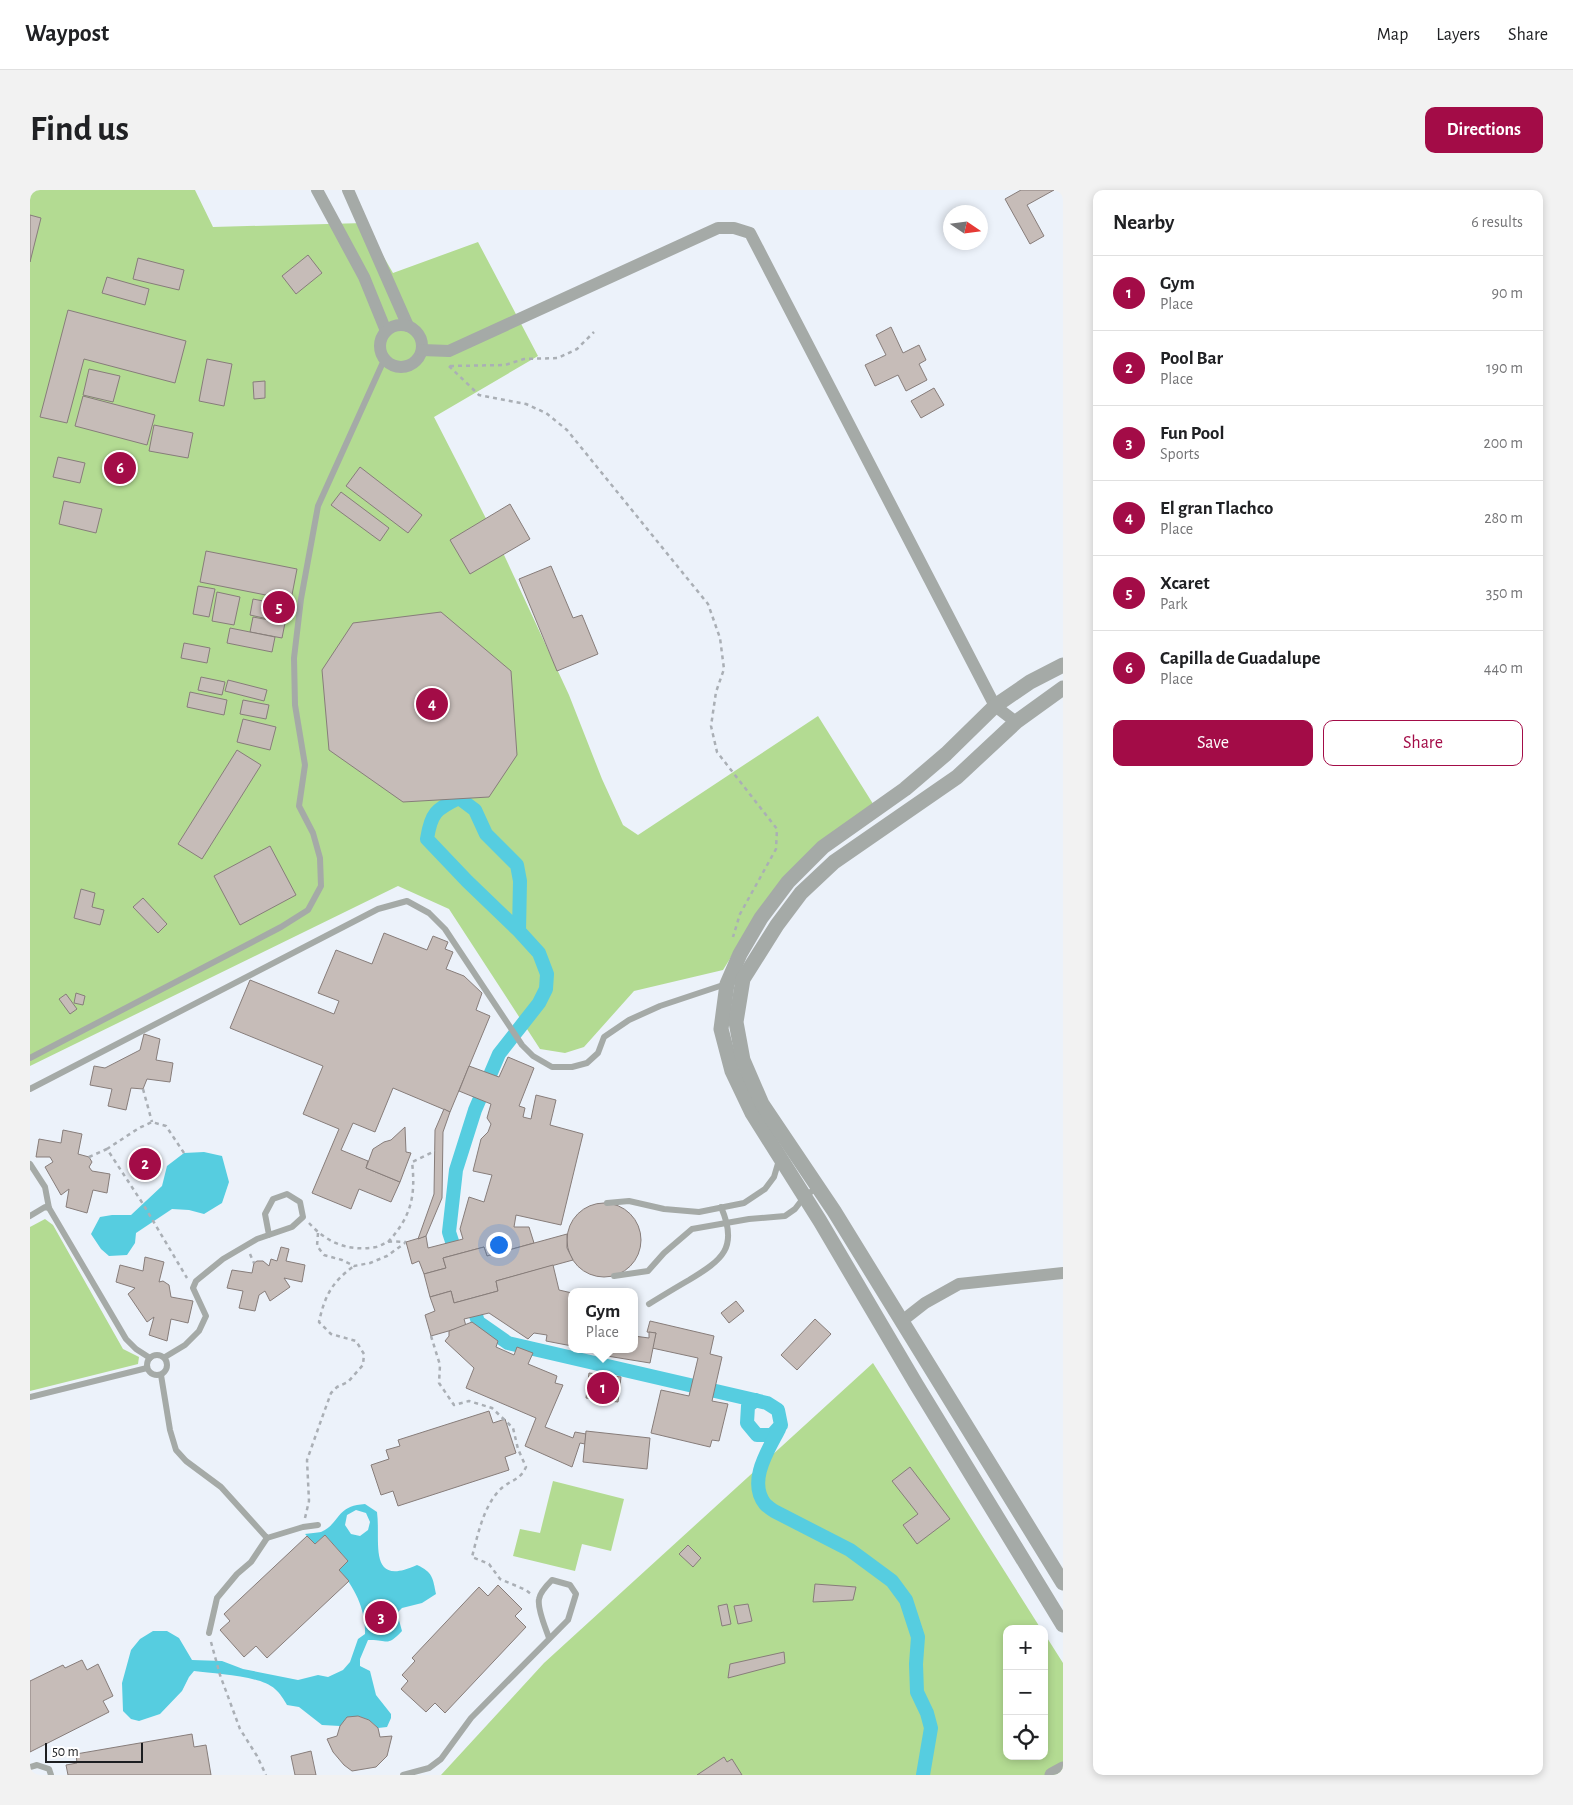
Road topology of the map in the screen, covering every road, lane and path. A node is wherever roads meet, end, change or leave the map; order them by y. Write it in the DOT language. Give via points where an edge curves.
graph roads {
  1 [pos="317,190"];
  2 [pos="348,190"];
  3 [pos="408,326"];
  4 [pos="386,331"];
  5 [pos="594,332"];
  6 [pos="422,350"];
  7 [pos="384,360"];
  8 [pos="442,364"];
  9 [pos="449,366"];
  10 [pos="1063,665"];
  11 [pos="1063,688"];
  12 [pos="995,706"];
  13 [pos="1016,722"];
  14 [pos="740,954"];
  15 [pos="743,979"];
  16 [pos="727,984"];
  17 [pos="30,1058"];
  18 [pos="30,1089"];
  19 [pos="143,1089"];
  20 [pos="152,1122"];
  21 [pos="107,1149"];
  22 [pos="435,1151"];
  23 [pos="184,1153"];
  24 [pos="90,1157"];
  25 [pos="780,1157"];
  26 [pos="30,1164"];
  27 [pos="818,1187"];
  28 [pos="805,1196"];
  29 [pos="607,1203"];
  30 [pos="721,1207"];
  31 [pos="49,1208"];
  32 [pos="30,1216"];
  33 [pos="303,1217"];
  34 [pos="728,1224"];
  35 [pos="318,1233"];
  36 [pos="269,1235"];
  37 [pos="388,1242"];
  38 [pos="354,1266"];
  39 [pos="1063,1273"];
  40 [pos="614,1276"];
  41 [pos="193,1288"];
  42 [pos="649,1304"];
  43 [pos="902,1321"];
  44 [pos="432,1336"];
  45 [pos="164,1357"];
  46 [pos="150,1358"];
  47 [pos="147,1368"];
  48 [pos="161,1375"];
  49 [pos="30,1397"];
  50 [pos="318,1525"];
  51 [pos="303,1526"];
  52 [pos="267,1538"];
  53 [pos="1063,1583"];
  54 [pos="538,1600"];
  55 [pos="1063,1625"];
  56 [pos="209,1633"];
  57 [pos="549,1638"];
  58 [pos="30,1767"];
  59 [pos="51,1775"];
  60 [pos="266,1775"];
  61 [pos="403,1775"];
  1 -- 4 [label="street" via="364,277"];
  2 -- 3 [label="street"];
  3 -- 4 [label="street" via="396,325"];
  3 -- 6 [label="street" via="418,333"];
  4 -- 7 [label="street" via="380,342"];
  5 -- 9 [label="path" via="577,349 558,358 524,359 505,365"];
  6 -- 7 [label="street" via="417,361 406,367 394,367"];
  6 -- 12 [label="street" via="448,351 718,228 750,233"];
  7 -- 17 [label="lane" via="318,506 294,658 295,705 305,765 299,806 313,833 320,858 321,886 308,910 281,927"];
  8 -- 9 [label="path"];
  9 -- 14 [label="path" via="479,395 526,404 546,413 567,430 708,604 720,638 724,669 716,692 711,726 717,752 776,828 776,848 740,914 731,942"];
  10 -- 12 [label="street"];
  11 -- 13 [label="street"];
  12 -- 13 [label="street"];
  12 -- 14 [label="street" via="905,789 823,847 788,882"];
  13 -- 15 [label="street" via="957,777 834,862 801,893"];
  14 -- 16 [label="street"];
  15 -- 16 [label="lane"];
  15 -- 27 [label="street" via="736,1022 743,1060 762,1104"];
  16 -- 18 [label="lane" via="629,1020 604,1037 598,1053 587,1063 552,1067 522,1045 445,929 429,914 407,901 378,909"];
  16 -- 25 [label="street" via="722,1029 732,1071 752,1113"];
  19 -- 20 [label="path"];
  20 -- 21 [label="path"];
  20 -- 23 [label="path" via="166,1126"];
  21 -- 24 [label="path"];
  21 -- 41 [label="path"];
  22 -- 37 [label="path" via="412,1162 413,1198 407,1217"];
  25 -- 28 [label="street"];
  25 -- 30 [label="lane" via="774,1177 765,1189 744,1203"];
  26 -- 31 [label="lane" via="45,1187"];
  27 -- 28 [label="lane"];
  27 -- 43 [label="street"];
  28 -- 34 [label="lane" via="786,1216"];
  28 -- 55 [label="street"];
  29 -- 30 [label="lane" via="629,1201 699,1212"];
  30 -- 34 [label="lane"];
  31 -- 32 [label="lane"];
  31 -- 46 [label="lane" via="126,1340"];
  33 -- 35 [label="path"];
  33 -- 36 [label="lane" via="292,1227"];
  33 -- 36 [label="lane" via="300,1202 287,1194 273,1199 266,1214"];
  34 -- 40 [label="lane" via="692,1229 648,1271"];
  34 -- 42 [label="lane" via="724,1252 713,1266"];
  35 -- 37 [label="path" via="352,1249"];
  35 -- 38 [label="path" via="317,1246 324,1255"];
  36 -- 41 [label="lane" via="223,1259 196,1281"];
  37 -- 38 [label="path" via="406,1242 387,1256"];
  38 -- 51 [label="path" via="329,1290 319,1322 331,1334 356,1341 364,1354 363,1365 348,1382 332,1393 323,1415 307,1460 309,1501"];
  39 -- 43 [label="street" via="959,1284 925,1303"];
  41 -- 45 [label="lane" via="206,1316 199,1331 185,1345"];
  43 -- 53 [label="street"];
  44 -- 54 [label="path" via="440,1364 440,1383 454,1405 469,1401 492,1408 513,1428 526,1467 522,1476 503,1487 492,1501 479,1528 472,1557 489,1564 500,1579 526,1590"];
  45 -- 46 [label="lane" via="157,1354"];
  45 -- 48 [label="lane" via="168,1365"];
  46 -- 47 [label="lane"];
  47 -- 48 [label="lane" via="152,1374"];
  47 -- 49 [label="lane"];
  48 -- 52 [label="lane" via="176,1450 221,1487"];
  50 -- 51 [label="lane"];
  51 -- 52 [label="lane"];
  52 -- 56 [label="lane" via="252,1562 217,1598"];
  54 -- 57 [label="lane"];
  54 -- 57 [label="lane" via="552,1580 570,1585 576,1594 568,1620"];
  56 -- 60 [label="path" via="215,1661 240,1729"];
  57 -- 61 [label="lane" via="471,1718 441,1759 429,1768"];
  58 -- 59 [label="lane" via="37,1765 48,1769"];
}
